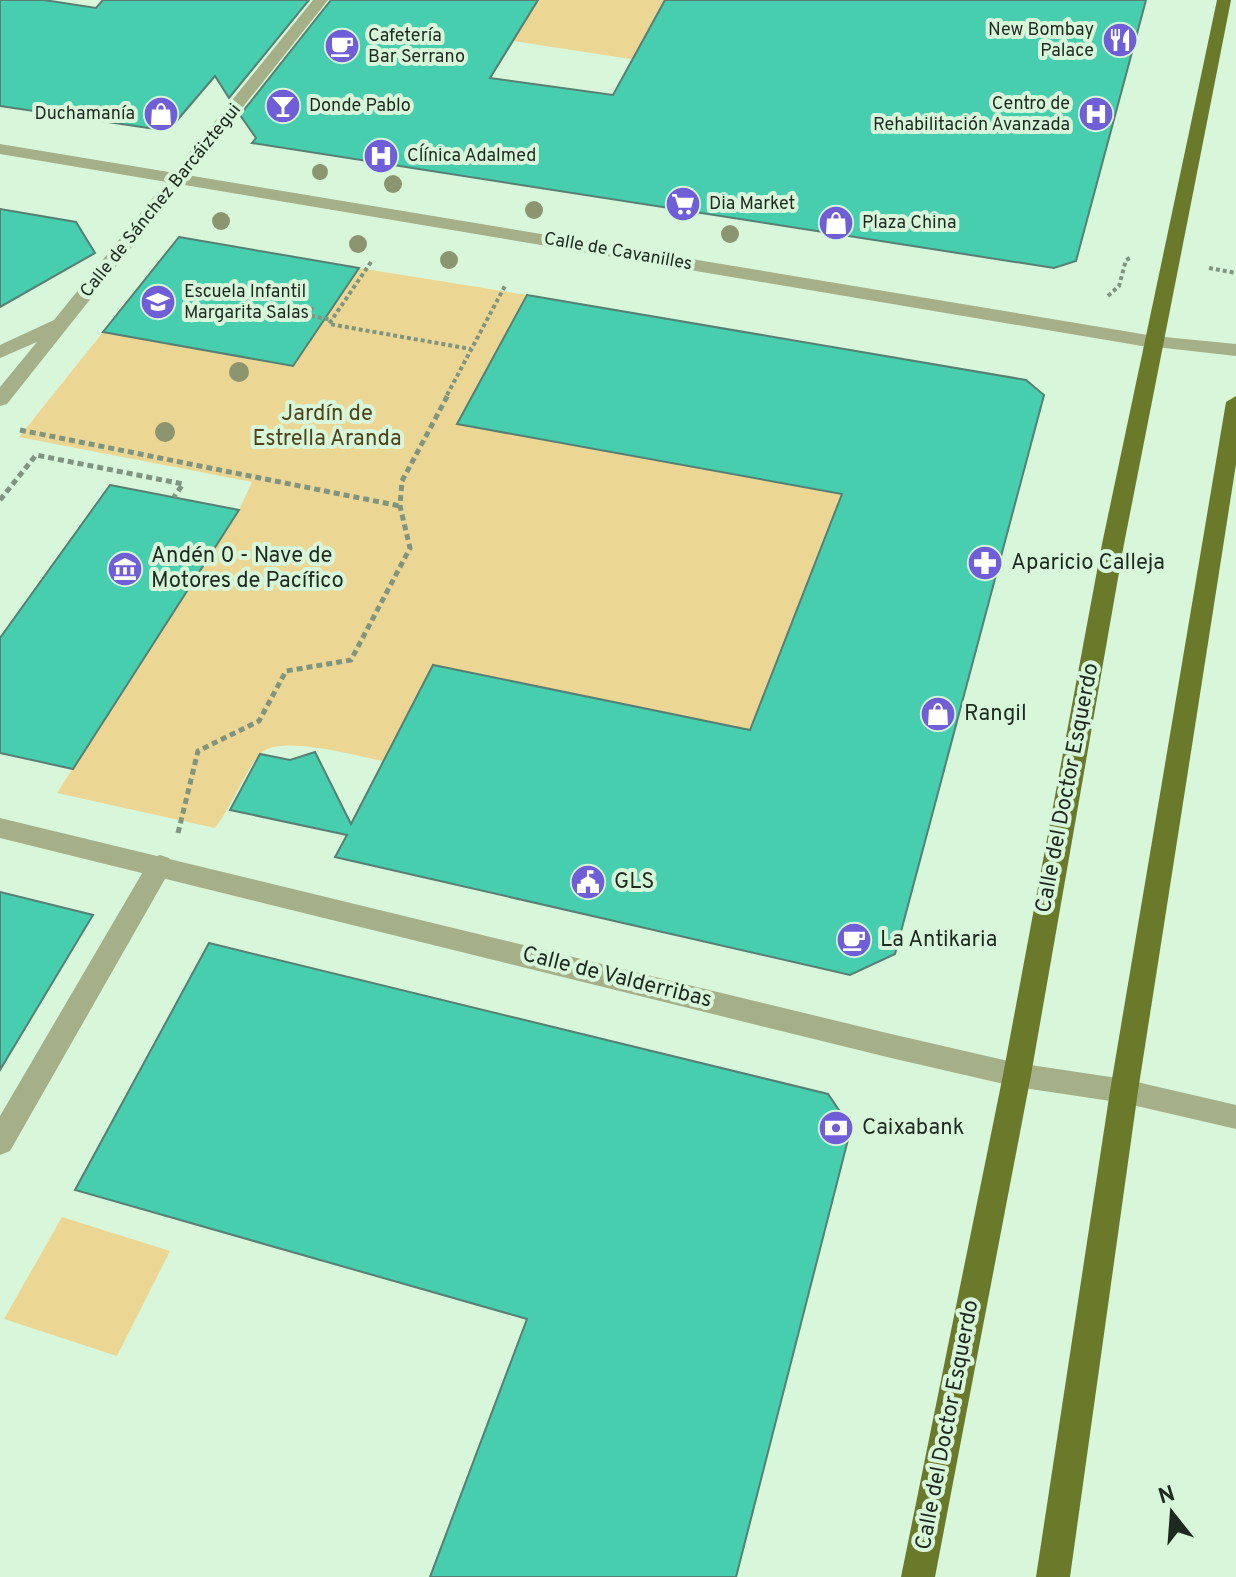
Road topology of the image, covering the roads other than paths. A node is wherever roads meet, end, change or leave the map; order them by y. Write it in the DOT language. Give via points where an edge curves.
graph roads {
  1 [pos="321,0"];
  2 [pos="1224,0"];
  3 [pos="0,149"];
  4 [pos="181,178"];
  5 [pos="63,323"];
  6 [pos="1154,342"];
  7 [pos="1236,350"];
  8 [pos="0,352"];
  9 [pos="0,400"];
  10 [pos="1236,402"];
  11 [pos="0,828"];
  12 [pos="160,865"];
  13 [pos="1017,1075"];
  14 [pos="1124,1091"];
  15 [pos="1236,1117"];
  16 [pos="0,1142"];
  17 [pos="918,1577"];
  18 [pos="1053,1577"];
  1 -- 4 [label="street, Calle de Sánchez Barcáiztegui"];
  2 -- 6 [label="main road, Calle del Doctor Esquerdo"];
  3 -- 4 [label="street, Calle de Cavanilles"];
  4 -- 5 [label="street, Calle de Sánchez Barcáiztegui"];
  4 -- 6 [label="street, Calle de Cavanilles"];
  5 -- 8 [label="street"];
  5 -- 9 [label="street, Calle de Sánchez Barcáiztegui"];
  6 -- 7 [label="street, Calle de Cavanilles"];
  6 -- 13 [label="main road, Calle del Doctor Esquerdo"];
  10 -- 14 [label="main road"];
  11 -- 12 [label="street, Calle de Valderribas"];
  12 -- 13 [label="street, Calle de Valderribas"];
  12 -- 16 [label="street"];
  13 -- 14 [label="street, Calle de Valderribas"];
  13 -- 17 [label="main road, Calle del Doctor Esquerdo"];
  14 -- 15 [label="street, Calle de Valderribas"];
  14 -- 18 [label="main road"];
}
